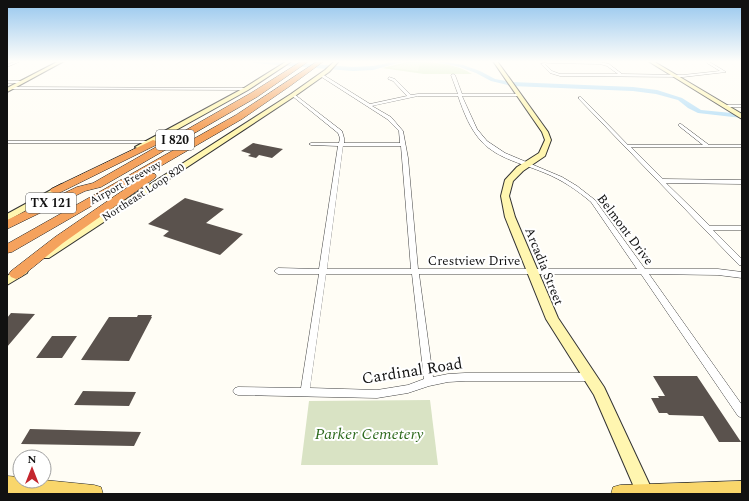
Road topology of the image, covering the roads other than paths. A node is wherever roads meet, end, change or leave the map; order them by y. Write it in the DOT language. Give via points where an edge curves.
graph roads {
  1 [pos="260,84"];
  2 [pos="265,84"];
  3 [pos="290,84"];
  4 [pos="304,84"];
  5 [pos="346,84"];
  6 [pos="398,84"];
  7 [pos="456,84"];
  8 [pos="511,84"];
  9 [pos="689,84"];
  10 [pos="514,88"];
  11 [pos="9,89"];
  12 [pos="250,92"];
  13 [pos="293,95"];
  14 [pos="460,95"];
  15 [pos="410,97"];
  16 [pos="580,98"];
  17 [pos="370,105"];
  18 [pos="724,106"];
  19 [pos="742,106"];
  20 [pos="742,117"];
  21 [pos="681,125"];
  22 [pos="200,140"];
  23 [pos="7,142"];
  24 [pos="149,142"];
  25 [pos="311,144"];
  26 [pos="342,144"];
  27 [pos="403,145"];
  28 [pos="628,146"];
  29 [pos="708,146"];
  30 [pos="742,146"];
  31 [pos="528,164"];
  32 [pos="662,181"];
  33 [pos="742,182"];
  34 [pos="97,185"];
  35 [pos="55,191"];
  36 [pos="10,215"];
  37 [pos="7,225"];
  38 [pos="45,228"];
  39 [pos="708,228"];
  40 [pos="742,228"];
  41 [pos="7,231"];
  42 [pos="7,248"];
  43 [pos="7,253"];
  44 [pos="742,263"];
  45 [pos="278,271"];
  46 [pos="323,271"];
  47 [pos="415,272"];
  48 [pos="532,272"];
  49 [pos="644,272"];
  50 [pos="742,275"];
  51 [pos="12,278"];
  52 [pos="591,376"];
  53 [pos="429,382"];
  54 [pos="238,391"];
  55 [pos="305,392"];
  56 [pos="742,413"];
  57 [pos="7,485"];
  58 [pos="742,490"];
  59 [pos="646,493"];
  60 [pos="94,494"];
  61 [pos="620,494"];
  1 -- 12 [label="street"];
  2 -- 12 [label="highway, Airport Freeway / I 820"];
  3 -- 22 [label="highway, Airport Freeway / I 820"];
  4 -- 13 [label="street, Northeast Loop 820"];
  5 -- 17 [label="street"];
  6 -- 15 [label="street"];
  7 -- 14 [label="street, Belmont Drive"];
  8 -- 10 [label="street, Arcadia Street"];
  9 -- 18 [label="street"];
  10 -- 14 [label="street"];
  10 -- 31 [label="street, Arcadia Street" via="548,140 542,154"];
  11 -- 12 [label="street"];
  12 -- 24 [label="street"];
  12 -- 34 [label="highway, Airport Freeway / I 820"];
  12 -- 35 [label="highway"];
  13 -- 26 [label="street" via="340,132"];
  13 -- 51 [label="street, Northeast Loop 820"];
  14 -- 15 [label="street"];
  14 -- 31 [label="street, Belmont Drive" via="475,130 482,139 498,151"];
  15 -- 17 [label="street"];
  16 -- 28 [label="street"];
  17 -- 27 [label="street" via="399,127"];
  18 -- 19 [label="street"];
  18 -- 20 [label="street"];
  21 -- 29 [label="street"];
  22 -- 38 [label="highway, Airport Freeway / I 820"];
  22 -- 51 [label="highway" via="59,240"];
  23 -- 24 [label="street"];
  24 -- 35 [label="street"];
  25 -- 26 [label="street"];
  26 -- 27 [label="street"];
  26 -- 46 [label="street"];
  27 -- 47 [label="street"];
  28 -- 29 [label="street"];
  28 -- 32 [label="street"];
  29 -- 30 [label="street"];
  31 -- 48 [label="street, Arcadia Street" via="509,180 505,196 510,217"];
  31 -- 49 [label="street, Belmont Drive" via="570,184 593,202"];
  32 -- 33 [label="street"];
  32 -- 39 [label="street"];
  34 -- 37 [label="highway, Airport Freeway / TX 121" via="81,189"];
  34 -- 41 [label="highway, I 820"];
  35 -- 36 [label="street"];
  38 -- 42 [label="highway, Airport Freeway / TX 121"];
  38 -- 43 [label="highway, I 820"];
  39 -- 40 [label="street"];
  39 -- 44 [label="street"];
  45 -- 46 [label="street, Crestview Drive"];
  46 -- 47 [label="street, Crestview Drive"];
  46 -- 55 [label="street"];
  47 -- 48 [label="street, Crestview Drive"];
  47 -- 53 [label="street"];
  48 -- 49 [label="street, Crestview Drive"];
  48 -- 52 [label="street, Arcadia Street" via="555,324"];
  49 -- 50 [label="street, Crestview Drive" via="718,272"];
  49 -- 56 [label="street, Belmont Drive"];
  52 -- 53 [label="street, Cardinal Road" via="465,377"];
  52 -- 59 [label="street, Arcadia Street"];
  53 -- 55 [label="street, Cardinal Road" via="408,389 378,394"];
  54 -- 55 [label="street, Cardinal Road"];
  57 -- 60 [label="main road"];
  58 -- 59 [label="main road"];
  59 -- 61 [label="main road"];
}
